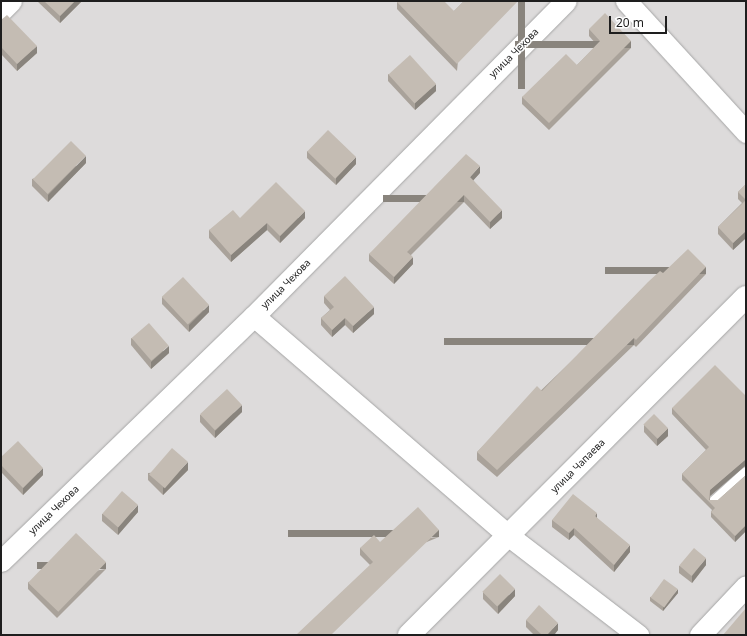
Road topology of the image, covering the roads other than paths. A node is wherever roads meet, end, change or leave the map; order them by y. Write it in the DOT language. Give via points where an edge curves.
graph roads {
  1 [pos="11,1"];
  2 [pos="566,1"];
  3 [pos="626,1"];
  4 [pos="1,11"];
  5 [pos="746,132"];
  6 [pos="746,297"];
  7 [pos="254,316"];
  8 [pos="746,472"];
  9 [pos="714,501"];
  10 [pos="509,536"];
  11 [pos="1,561"];
  12 [pos="746,586"];
  13 [pos="409,635"];
  14 [pos="638,635"];
  15 [pos="700,635"];
  1 -- 4 [label="street"];
  2 -- 7 [label="street, улица Чехова"];
  3 -- 5 [label="street"];
  6 -- 10 [label="street, улица Чапаева"];
  7 -- 10 [label="street"];
  7 -- 11 [label="street, улица Чехова"];
  8 -- 9 [label="lane"];
  10 -- 13 [label="street, улица Чапаева"];
  10 -- 14 [label="street"];
  12 -- 15 [label="street"];
}
